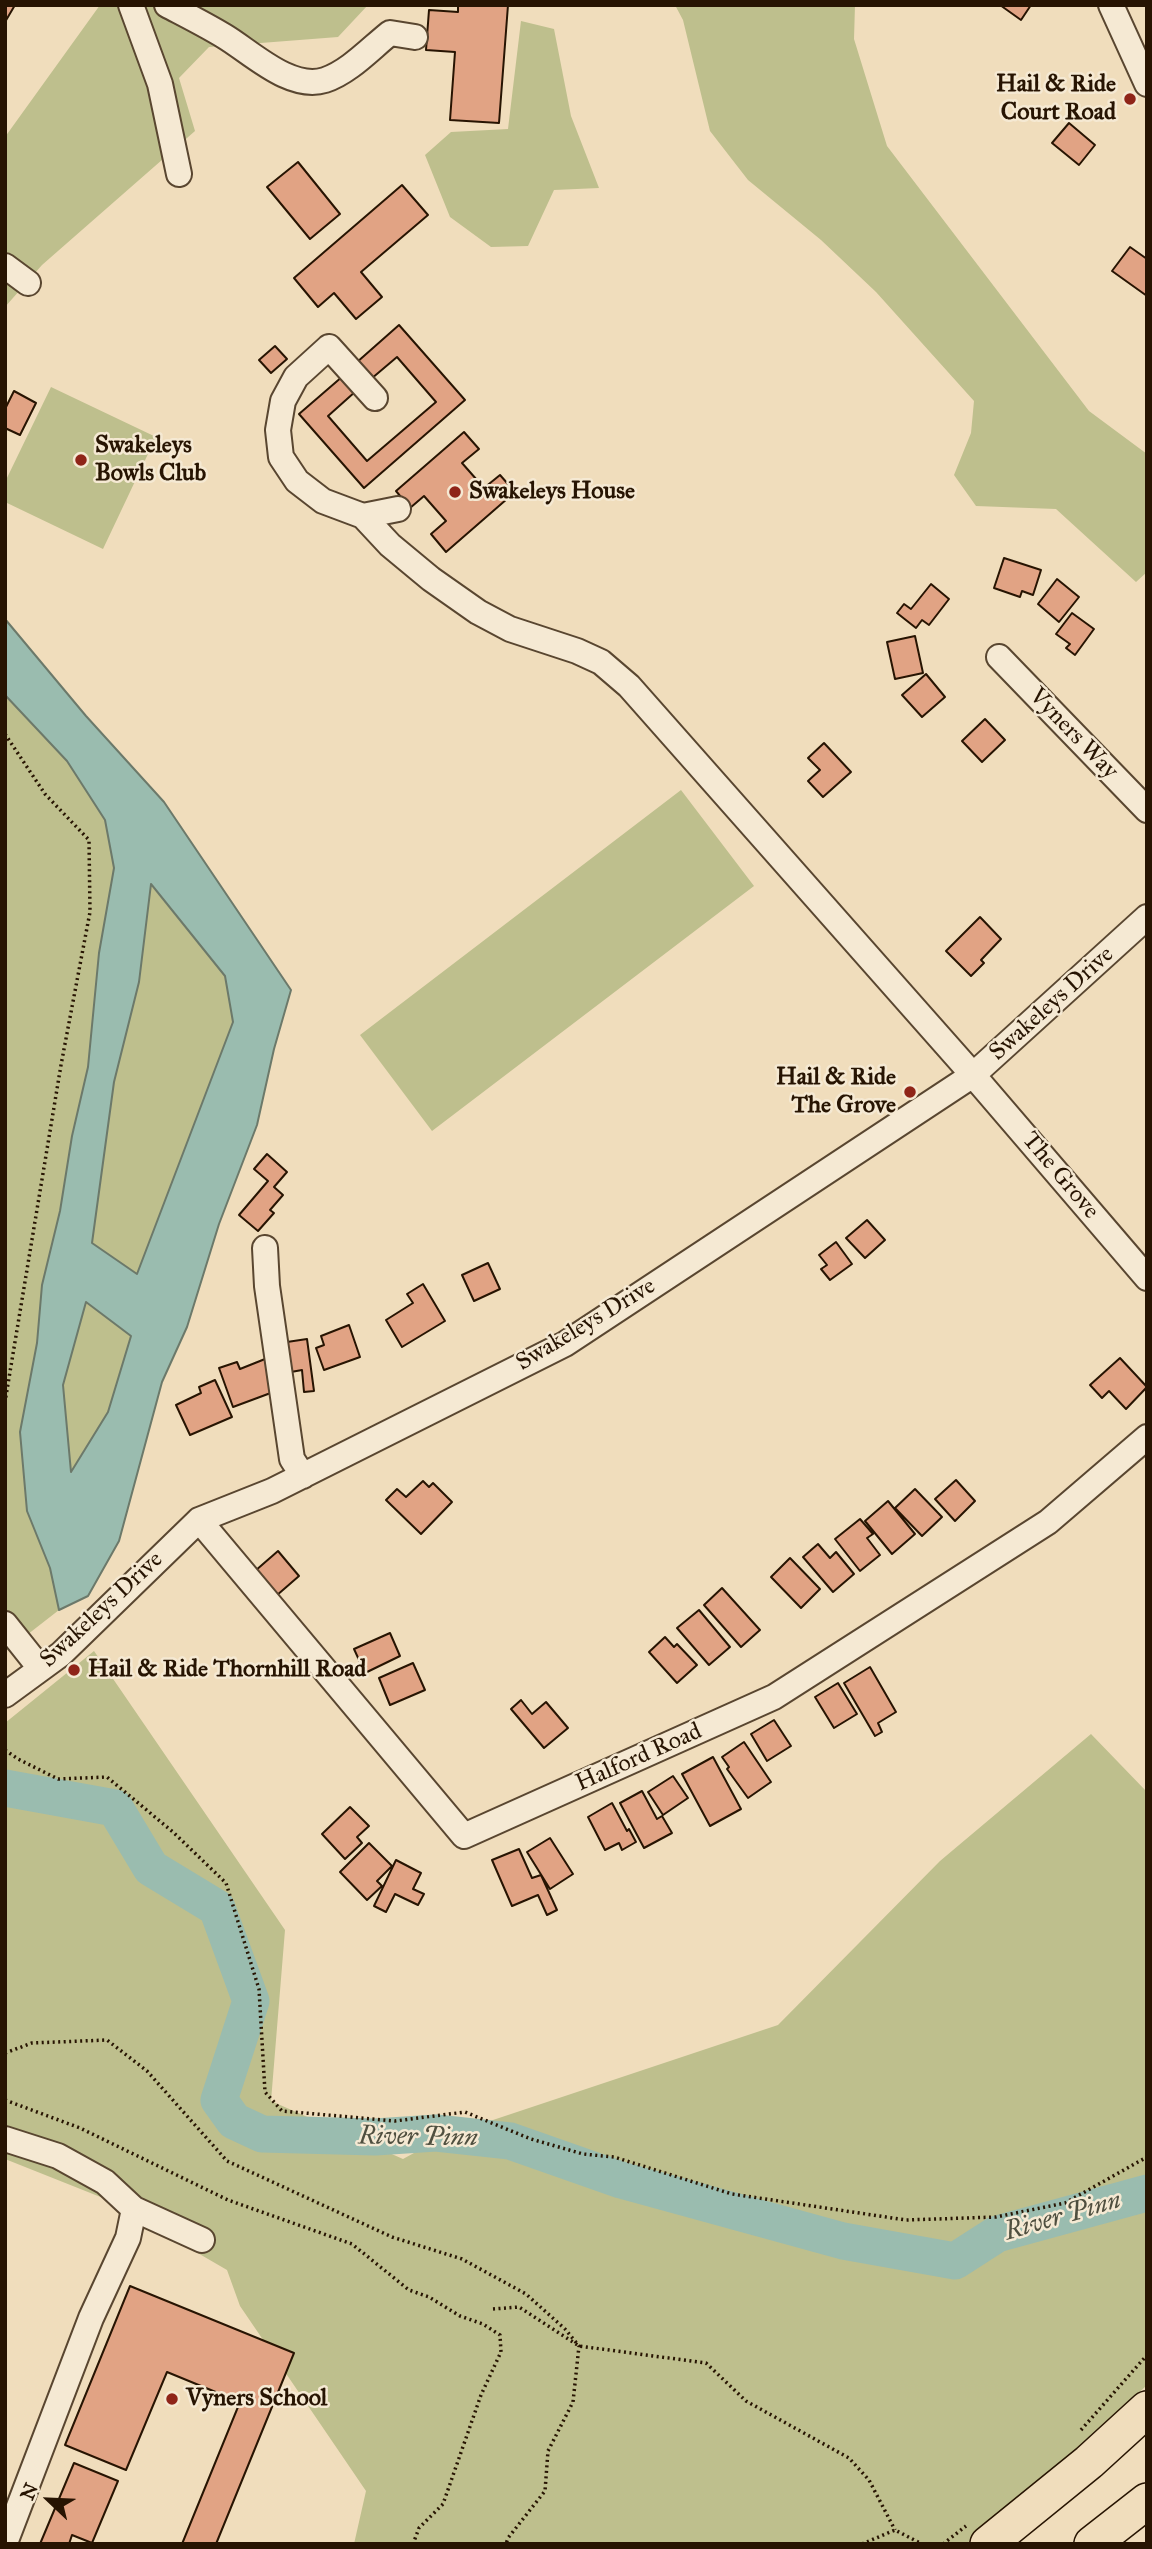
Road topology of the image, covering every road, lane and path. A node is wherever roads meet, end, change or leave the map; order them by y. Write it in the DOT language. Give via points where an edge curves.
graph roads {
  1 [pos="131,5"];
  2 [pos="167,5"];
  3 [pos="1111,5"];
  4 [pos="415,37"];
  5 [pos="1147,84"];
  6 [pos="179,174"];
  7 [pos="5,266"];
  8 [pos="28,283"];
  9 [pos="375,398"];
  10 [pos="398,509"];
  11 [pos="363,516"];
  12 [pos="999,657"];
  13 [pos="5,734"];
  14 [pos="1147,810"];
  15 [pos="1147,917"];
  16 [pos="973,1074"];
  17 [pos="265,1248"];
  18 [pos="1147,1278"];
  19 [pos="5,1402"];
  20 [pos="1147,1437"];
  21 [pos="303,1476"];
  22 [pos="199,1520"];
  23 [pos="5,1624"];
  24 [pos="40,1668"];
  25 [pos="5,1695"];
  26 [pos="5,1750"];
  27 [pos="5,2053"];
  28 [pos="5,2100"];
  29 [pos="5,2138"];
  30 [pos="1147,2157"];
  31 [pos="134,2209"];
  32 [pos="202,2240"];
  33 [pos="493,2309"];
  34 [pos="579,2346"];
  35 [pos="1147,2355"];
  36 [pos="1147,2409"];
  37 [pos="1076,2436"];
  38 [pos="1147,2438"];
  39 [pos="1147,2501"];
  40 [pos="1147,2519"];
  41 [pos="895,2530"];
  42 [pos="981,2532"];
  43 [pos="5,2543"];
  44 [pos="413,2544"];
  45 [pos="506,2544"];
  46 [pos="862,2544"];
  47 [pos="922,2544"];
  48 [pos="943,2544"];
  49 [pos="1015,2544"];
  50 [pos="1092,2544"];
  51 [pos="1110,2544"];
  1 -- 6 [label="street" via="160,84"];
  2 -- 4 [label="street" via="264,64 301,79 321,81 340,74 390,33"];
  3 -- 5 [label="street"];
  7 -- 8 [label="street"];
  9 -- 11 [label="street" via="329,347 296,377 282,401 278,430 281,457 297,481 323,500"];
  10 -- 11 [label="street"];
  11 -- 16 [label="street, The Grove" via="390,545 478,612 510,629 601,662 629,686"];
  12 -- 14 [label="street, Vyners Way"];
  13 -- 19 [label="path" via="45,794 89,840 90,900"];
  15 -- 16 [label="street, Swakeleys Drive"];
  16 -- 18 [label="street, The Grove"];
  16 -- 21 [label="street, Swakeleys Drive" via="565,1344"];
  17 -- 21 [label="street" via="292,1459"];
  20 -- 22 [label="street, Halford Road" via="1048,1522 774,1697 464,1836"];
  21 -- 22 [label="street, Swakeleys Drive"];
  22 -- 24 [label="street, Swakeleys Drive" via="61,1654"];
  23 -- 24 [label="street"];
  24 -- 25 [label="street, Swakeleys Drive"];
  26 -- 30 [label="path" via="58,1779 107,1777 226,1883 259,1989 265,2092 282,2111 395,2121 465,2112 531,2139 583,2154 614,2157 732,2193 906,2220 996,2217 1065,2203"];
  27 -- 34 [label="path" via="32,2043 107,2040 147,2071 227,2161 379,2231 462,2259 526,2294"];
  28 -- 44 [label="path" via="80,2127 228,2200 352,2244 409,2290 500,2335 501,2352 443,2504 419,2528"];
  29 -- 31 [label="street" via="58,2155 105,2182"];
  31 -- 32 [label="street"];
  31 -- 43 [label="street" via="128,2238 91,2318"];
  33 -- 34 [label="path" via="519,2307"];
  34 -- 41 [label="path" via="706,2363 746,2401 849,2458 869,2480"];
  34 -- 45 [label="path" via="573,2402 548,2451 545,2491"];
  35 -- 37 [label="path"];
  36 -- 42 [label="highway" via="1089,2462"];
  38 -- 49 [label="highway"];
  39 -- 50 [label="highway"];
  40 -- 51 [label="highway"];
  41 -- 46 [label="path"];
  41 -- 47 [label="path"];
  42 -- 48 [label="path"];
}
